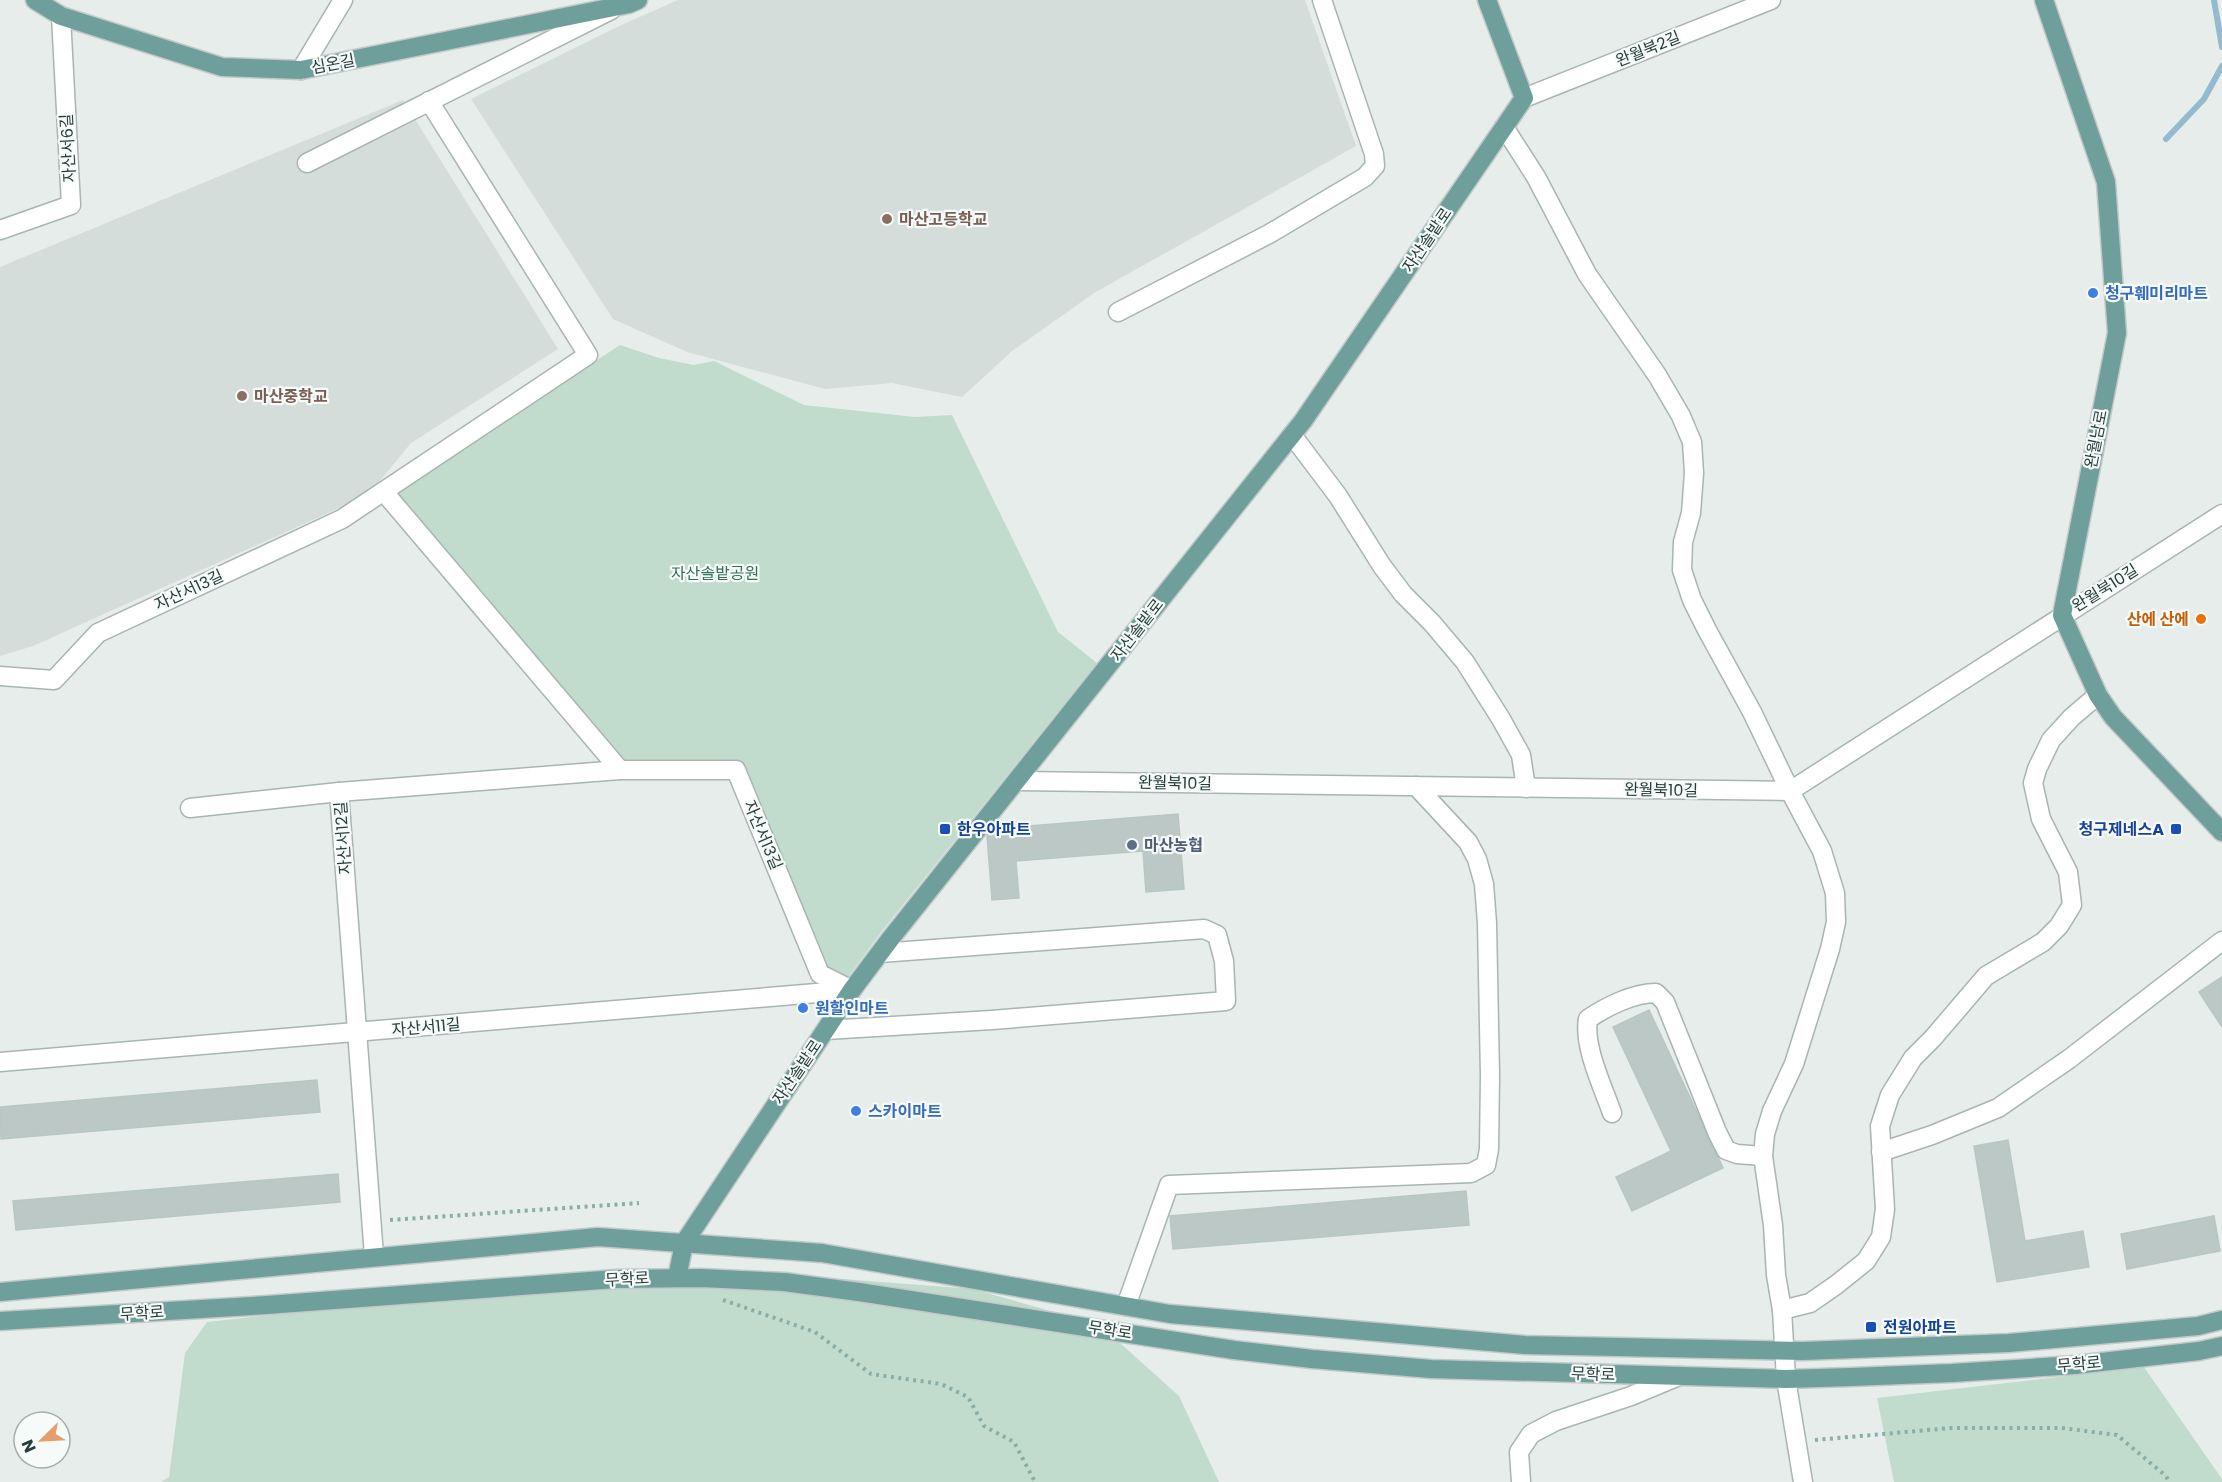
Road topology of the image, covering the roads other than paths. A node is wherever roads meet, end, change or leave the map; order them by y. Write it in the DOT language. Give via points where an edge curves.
graph roads {
  1 [pos="34,0"];
  2 [pos="344,0"];
  3 [pos="1322,0"];
  4 [pos="1487,0"];
  5 [pos="1771,0"];
  6 [pos="2044,0"];
  7 [pos="630,3"];
  8 [pos="61,16"];
  9 [pos="301,70"];
  10 [pos="1524,98"];
  11 [pos="429,101"];
  12 [pos="1504,127"];
  13 [pos="307,163"];
  14 [pos="0,230"];
  15 [pos="1118,312"];
  16 [pos="1292,435"];
  17 [pos="384,492"];
  18 [pos="2222,514"];
  19 [pos="2062,615"];
  20 [pos="0,676"];
  21 [pos="2098,695"];
  22 [pos="620,770"];
  23 [pos="1018,780"];
  24 [pos="1416,786"];
  25 [pos="1526,788"];
  26 [pos="1790,791"];
  27 [pos="339,792"];
  28 [pos="190,808"];
  29 [pos="2222,832"];
  30 [pos="2222,941"];
  31 [pos="880,953"];
  32 [pos="852,990"];
  33 [pos="826,1030"];
  34 [pos="358,1033"];
  35 [pos="0,1062"];
  36 [pos="1612,1113"];
  37 [pos="1881,1152"];
  38 [pos="1762,1156"];
  39 [pos="684,1243"];
  40 [pos="374,1256"];
  41 [pos="677,1278"];
  42 [pos="0,1292"];
  43 [pos="1126,1306"];
  44 [pos="1782,1310"];
  45 [pos="2222,1313"];
  46 [pos="2222,1320"];
  47 [pos="0,1321"];
  48 [pos="2198,1326"];
  49 [pos="2221,1346"];
  50 [pos="1786,1351"];
  51 [pos="1679,1376"];
  52 [pos="1786,1378"];
  53 [pos="1521,1482"];
  54 [pos="1803,1482"];
  1 -- 8 [label="main road, 심온길"];
  2 -- 9 [label="street"];
  3 -- 15 [label="street" via="1375,166 1365,177 1269,234"];
  4 -- 10 [label="main road"];
  5 -- 10 [label="street, 완월북2길"];
  6 -- 19 [label="main road, 완월남로" via="2106,182 2117,333"];
  7 -- 9 [label="main road, 심온길"];
  7 -- 11 [label="street"];
  8 -- 9 [label="main road, 심온길" via="222,67"];
  8 -- 14 [label="street, 자산서6길" via="71,205"];
  10 -- 12 [label="main road, 자산솔밭로"];
  11 -- 13 [label="street"];
  11 -- 17 [label="street, 자산서13길" via="588,355"];
  12 -- 16 [label="main road, 자산솔밭로"];
  12 -- 26 [label="street" via="1536,177 1587,274 1681,416 1692,442 1694,473 1682,570 1697,610"];
  16 -- 23 [label="main road, 자산솔밭로"];
  16 -- 25 [label="street" via="1403,594 1465,662 1521,755"];
  17 -- 20 [label="street, 자산서13길" via="342,519 98,633 54,680"];
  17 -- 22 [label="street"];
  18 -- 19 [label="street, 완월북10길"];
  19 -- 21 [label="main road"];
  19 -- 26 [label="street, 완월북10길"];
  21 -- 29 [label="main road" via="2113,717"];
  21 -- 37 [label="street" via="2051,740 2033,783 2041,819 2068,872 2072,905 2043,942 1986,976 1912,1058 1890,1095 1880,1126"];
  22 -- 27 [label="street, 자산서13길"];
  22 -- 32 [label="street, 자산서13길" via="736,770 820,974"];
  23 -- 24 [label="street, 완월북10길"];
  23 -- 31 [label="main road, 자산솔밭로"];
  24 -- 25 [label="street, 완월북10길"];
  24 -- 43 [label="street" via="1468,842 1484,884 1490,1076 1490,1149 1486,1165 1471,1173 1169,1185"];
  25 -- 26 [label="street, 완월북10길"];
  26 -- 38 [label="street" via="1822,851 1835,893 1836,922 1794,1064 1768,1123"];
  27 -- 28 [label="street, 자산서12길"];
  27 -- 34 [label="street, 자산서12길"];
  30 -- 37 [label="street" via="2069,1059 1998,1108"];
  31 -- 32 [label="main road, 자산솔밭로"];
  31 -- 33 [label="street" via="1204,929 1217,935 1224,961 1226,1001"];
  32 -- 33 [label="main road, 자산솔밭로"];
  32 -- 34 [label="street, 자산서11길"];
  33 -- 39 [label="main road, 자산솔밭로"];
  34 -- 35 [label="street, 자산서11길"];
  34 -- 40 [label="street, 자산서12길"];
  36 -- 38 [label="street" via="1592,1053 1586,1029 1588,1019 1644,993 1656,993 1665,1002 1726,1150"];
  37 -- 44 [label="street" via="1885,1209 1881,1237 1866,1261 1810,1303"];
  38 -- 44 [label="street"];
  39 -- 40 [label="main road, 무학로" via="598,1237"];
  39 -- 41 [label="main road"];
  39 -- 43 [label="main road, 무학로" via="822,1253"];
  40 -- 42 [label="main road, 무학로"];
  41 -- 47 [label="main road, 무학로"];
  41 -- 51 [label="main road, 무학로" via="784,1282 1323,1360 1431,1368"];
  43 -- 50 [label="main road, 무학로" via="1170,1314 1526,1345"];
  44 -- 50 [label="street"];
  45 -- 48 [label="main road, 무학로"];
  46 -- 48 [label="main road, 무학로"];
  48 -- 50 [label="main road, 무학로" via="2008,1343"];
  49 -- 52 [label="main road, 무학로" via="2075,1365"];
  50 -- 52 [label="street"];
  51 -- 52 [label="main road, 무학로"];
  51 -- 53 [label="street" via="1530,1434 1519,1452"];
  52 -- 54 [label="street"];
}
